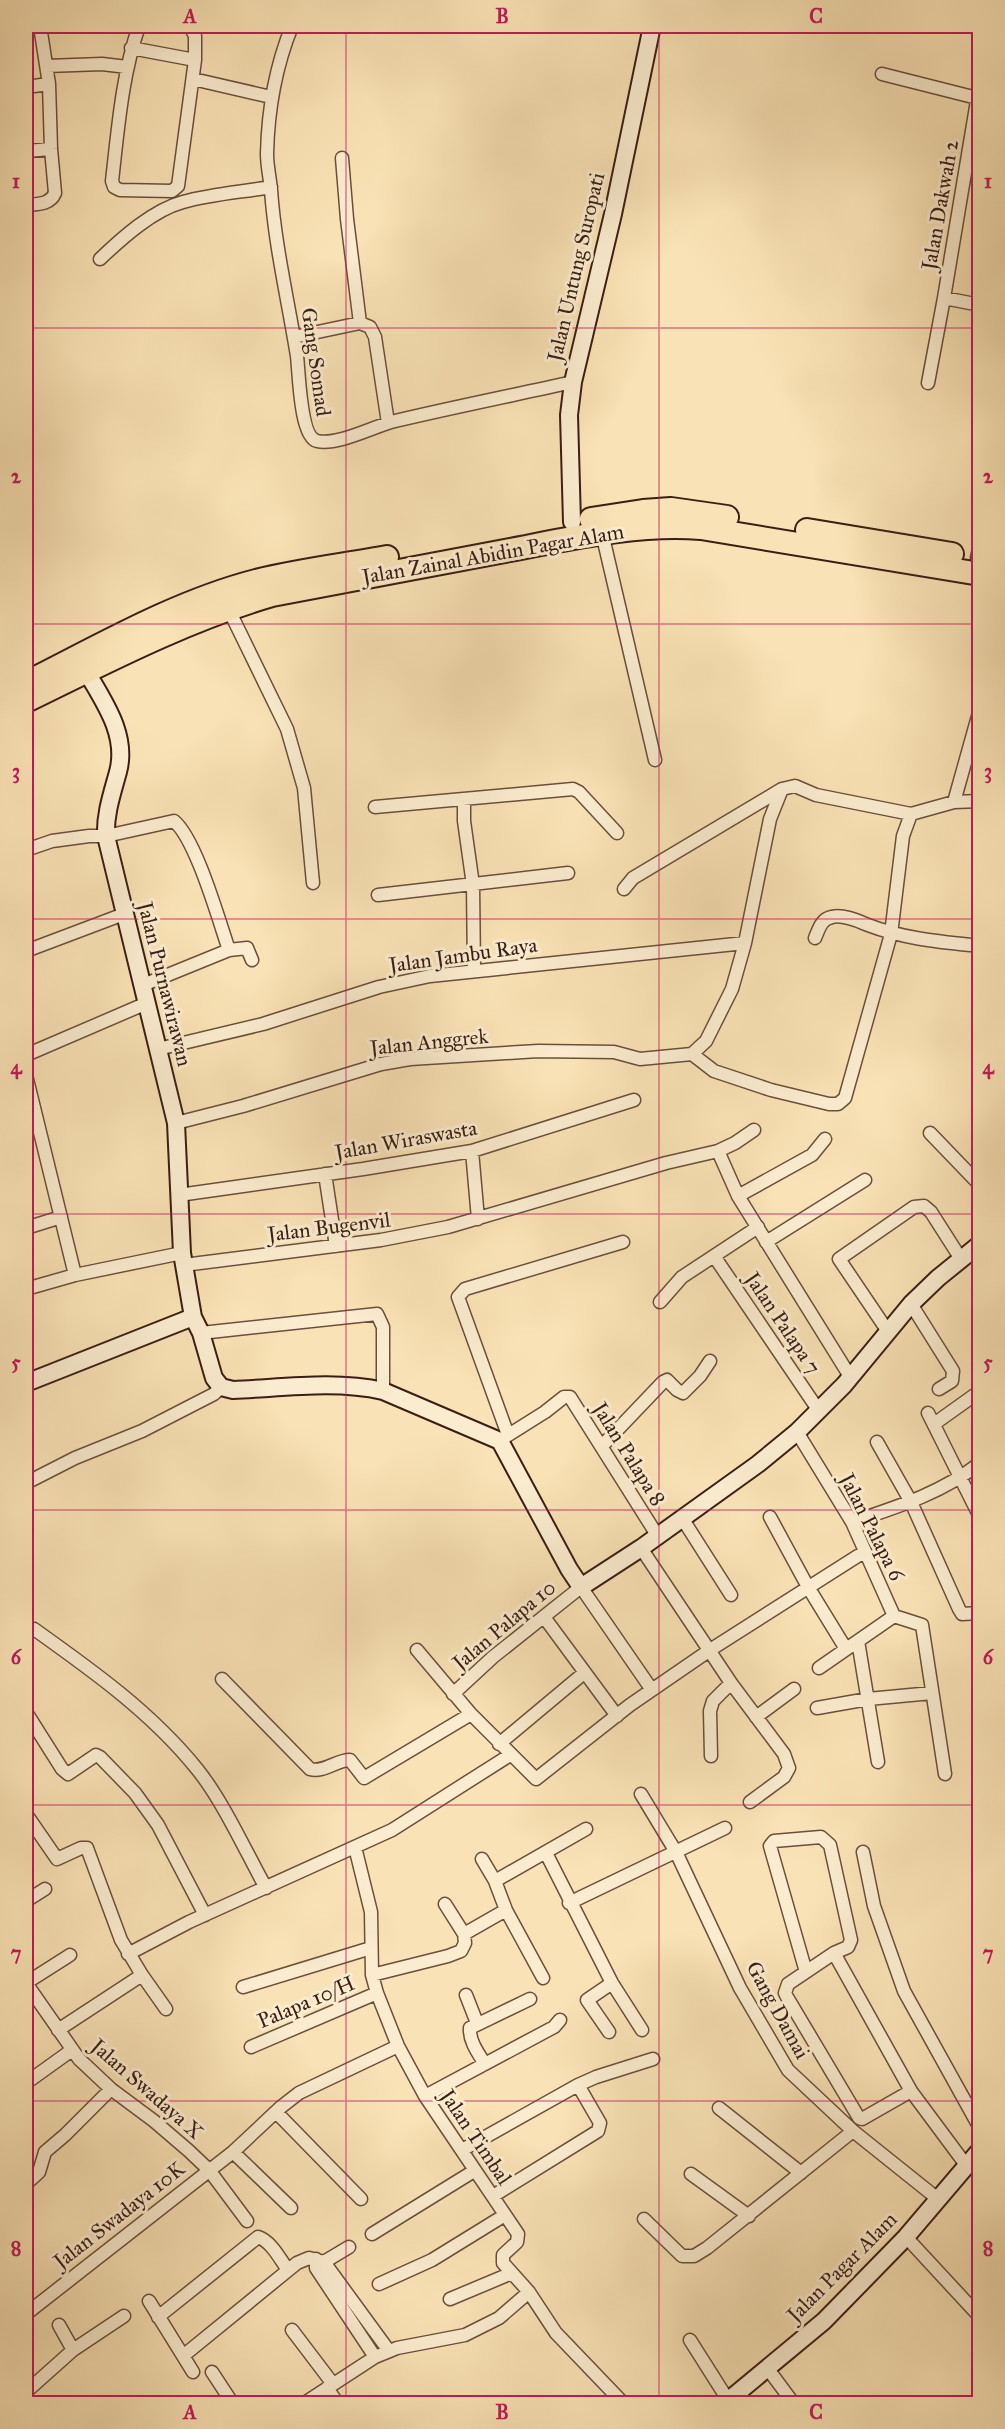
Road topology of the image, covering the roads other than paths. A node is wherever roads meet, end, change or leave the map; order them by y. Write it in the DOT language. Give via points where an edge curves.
graph roads {
  1 [pos="40,26"];
  2 [pos="139,26"];
  3 [pos="190,26"];
  4 [pos="292,26"];
  5 [pos="652,26"];
  6 [pos="131,48"];
  7 [pos="195,60"];
  8 [pos="47,66"];
  9 [pos="127,67"];
  10 [pos="882,74"];
  11 [pos="193,79"];
  12 [pos="980,83"];
  13 [pos="49,84"];
  14 [pos="26,87"];
  15 [pos="271,97"];
  16 [pos="977,98"];
  17 [pos="51,149"];
  18 [pos="26,151"];
  19 [pos="342,159"];
  20 [pos="271,187"];
  21 [pos="26,205"];
  22 [pos="100,259"];
  23 [pos="944,298"];
  24 [pos="980,305"];
  25 [pos="360,323"];
  26 [pos="294,337"];
  27 [pos="573,381"];
  28 [pos="928,383"];
  29 [pos="388,423"];
  30 [pos="572,522"];
  31 [pos="602,533"];
  32 [pos="835,543"];
  33 [pos="503,544"];
  34 [pos="979,559"];
  35 [pos="318,578"];
  36 [pos="228,608"];
  37 [pos="86,671"];
  38 [pos="26,683"];
  39 [pos="26,701"];
  40 [pos="980,709"];
  41 [pos="655,760"];
  42 [pos="783,789"];
  43 [pos="464,799"];
  44 [pos="980,801"];
  45 [pos="954,802"];
  46 [pos="375,807"];
  47 [pos="910,814"];
  48 [pos="617,833"];
  49 [pos="106,836"];
  50 [pos="26,850"];
  51 [pos="568,873"];
  52 [pos="313,883"];
  53 [pos="473,885"];
  54 [pos="624,889"];
  55 [pos="378,895"];
  56 [pos="124,914"];
  57 [pos="891,934"];
  58 [pos="815,938"];
  59 [pos="745,943"];
  60 [pos="980,946"];
  61 [pos="229,950"];
  62 [pos="26,951"];
  63 [pos="252,960"];
  64 [pos="474,971"];
  65 [pos="143,985"];
  66 [pos="147,1003"];
  67 [pos="158,1049"];
  68 [pos="692,1054"];
  69 [pos="26,1055"];
  70 [pos="26,1075"];
  71 [pos="634,1100"];
  72 [pos="176,1123"];
  73 [pos="754,1130"];
  74 [pos="930,1133"];
  75 [pos="825,1139"];
  76 [pos="472,1151"];
  77 [pos="718,1151"];
  78 [pos="325,1174"];
  79 [pos="977,1177"];
  80 [pos="865,1180"];
  81 [pos="179,1195"];
  82 [pos="738,1196"];
  83 [pos="61,1217"];
  84 [pos="478,1219"];
  85 [pos="758,1227"];
  86 [pos="26,1228"];
  87 [pos="623,1242"];
  88 [pos="766,1242"];
  89 [pos="980,1245"];
  90 [pos="336,1246"];
  91 [pos="714,1256"];
  92 [pos="183,1259"];
  93 [pos="961,1259"];
  94 [pos="75,1275"];
  95 [pos="26,1289"];
  96 [pos="660,1302"];
  97 [pos="911,1304"];
  98 [pos="193,1317"];
  99 [pos="201,1333"];
  100 [pos="888,1333"];
  101 [pos="710,1361"];
  102 [pos="851,1378"];
  103 [pos="26,1383"];
  104 [pos="220,1387"];
  105 [pos="939,1389"];
  106 [pos="383,1391"];
  107 [pos="976,1394"];
  108 [pos="819,1411"];
  109 [pos="797,1432"];
  110 [pos="504,1438"];
  111 [pos="877,1442"];
  112 [pos="602,1446"];
  113 [pos="980,1463"];
  114 [pos="959,1479"];
  115 [pos="26,1482"];
  116 [pos="911,1502"];
  117 [pos="770,1517"];
  118 [pos="682,1518"];
  119 [pos="980,1518"];
  120 [pos="852,1522"];
  121 [pos="26,1526"];
  122 [pos="657,1535"];
  123 [pos="26,1545"];
  124 [pos="641,1548"];
  125 [pos="864,1552"];
  126 [pos="581,1587"];
  127 [pos="808,1587"];
  128 [pos="731,1595"];
  129 [pos="980,1612"];
  130 [pos="894,1616"];
  131 [pos="544,1617"];
  132 [pos="34,1629"];
  133 [pos="858,1641"];
  134 [pos="846,1649"];
  135 [pos="417,1650"];
  136 [pos="710,1650"];
  137 [pos="819,1668"];
  138 [pos="584,1673"];
  139 [pos="222,1679"];
  140 [pos="731,1683"];
  141 [pos="794,1689"];
  142 [pos="652,1690"];
  143 [pos="932,1693"];
  144 [pos="453,1694"];
  145 [pos="868,1699"];
  146 [pos="817,1708"];
  147 [pos="26,1712"];
  148 [pos="471,1713"];
  149 [pos="617,1716"];
  150 [pos="756,1717"];
  151 [pos="499,1744"];
  152 [pos="510,1755"];
  153 [pos="711,1756"];
  154 [pos="878,1762"];
  155 [pos="945,1774"];
  156 [pos="641,1794"];
  157 [pos="750,1802"];
  158 [pos="26,1814"];
  159 [pos="725,1828"];
  160 [pos="586,1829"];
  161 [pos="355,1847"];
  162 [pos="676,1852"];
  163 [pos="862,1852"];
  164 [pos="546,1853"];
  165 [pos="482,1859"];
  166 [pos="495,1881"];
  167 [pos="266,1888"];
  168 [pos="45,1889"];
  169 [pos="26,1901"];
  170 [pos="569,1903"];
  171 [pos="446,1904"];
  172 [pos="506,1910"];
  173 [pos="205,1915"];
  174 [pos="464,1934"];
  175 [pos="371,1948"];
  176 [pos="834,1953"];
  177 [pos="70,1954"];
  178 [pos="128,1954"];
  179 [pos="806,1972"];
  180 [pos="142,1975"];
  181 [pos="372,1975"];
  182 [pos="543,1978"];
  183 [pos="26,1983"];
  184 [pos="612,1983"];
  185 [pos="243,1987"];
  186 [pos="377,1993"];
  187 [pos="466,1995"];
  188 [pos="530,1999"];
  189 [pos="166,2009"];
  190 [pos="560,2020"];
  191 [pos="477,2024"];
  192 [pos="58,2030"];
  193 [pos="642,2030"];
  194 [pos="609,2032"];
  195 [pos="398,2046"];
  196 [pos="251,2047"];
  197 [pos="72,2050"];
  198 [pos="653,2059"];
  199 [pos="485,2064"];
  200 [pos="26,2083"];
  201 [pos="578,2085"];
  202 [pos="111,2090"];
  203 [pos="911,2091"];
  204 [pos="425,2096"];
  205 [pos="719,2108"];
  206 [pos="276,2112"];
  207 [pos="980,2128"];
  208 [pos="853,2131"];
  209 [pos="980,2150"];
  210 [pos="462,2151"];
  211 [pos="233,2152"];
  212 [pos="966,2166"];
  213 [pos="209,2170"];
  214 [pos="474,2171"];
  215 [pos="801,2173"];
  216 [pos="691,2174"];
  217 [pos="26,2184"];
  218 [pos="493,2196"];
  219 [pos="361,2199"];
  220 [pos="938,2199"];
  221 [pos="291,2208"];
  222 [pos="505,2215"];
  223 [pos="749,2216"];
  224 [pos="644,2219"];
  225 [pos="247,2221"];
  226 [pos="372,2234"];
  227 [pos="906,2237"];
  228 [pos="349,2247"];
  229 [pos="319,2263"];
  230 [pos="288,2270"];
  231 [pos="512,2273"];
  232 [pos="379,2284"];
  233 [pos="529,2292"];
  234 [pos="450,2299"];
  235 [pos="149,2301"];
  236 [pos="26,2314"];
  237 [pos="124,2316"];
  238 [pos="158,2317"];
  239 [pos="980,2317"];
  240 [pos="59,2325"];
  241 [pos="292,2330"];
  242 [pos="690,2340"];
  243 [pos="73,2350"];
  244 [pos="389,2351"];
  245 [pos="183,2356"];
  246 [pos="375,2357"];
  247 [pos="768,2369"];
  248 [pos="193,2372"];
  249 [pos="212,2372"];
  250 [pos="330,2386"];
  251 [pos="26,2392"];
  252 [pos="726,2402"];
  253 [pos="233,2403"];
  254 [pos="303,2403"];
  255 [pos="338,2403"];
  256 [pos="624,2403"];
  257 [pos="794,2403"];
  1 -- 8 [label="street"];
  2 -- 6 [label="street"];
  3 -- 7 [label="street" via="195,36"];
  4 -- 15 [label="street, Gang Somad" via="280,54"];
  5 -- 27 [label="street, Jalan Untung Suropati"];
  6 -- 7 [label="street"];
  6 -- 9 [label="street"];
  7 -- 11 [label="street"];
  8 -- 9 [label="street"];
  8 -- 13 [label="street"];
  9 -- 11 [label="street" via="112,181 120,190 172,191 178,186"];
  10 -- 16 [label="street"];
  11 -- 15 [label="street"];
  12 -- 16 [label="street, Jalan Dakwah 2"];
  13 -- 14 [label="street"];
  13 -- 17 [label="street"];
  15 -- 20 [label="street, Gang Somad" via="267,158"];
  16 -- 23 [label="street, Jalan Dakwah 2"];
  17 -- 18 [label="street"];
  17 -- 21 [label="street" via="54,195 44,203"];
  19 -- 25 [label="street"];
  20 -- 22 [label="street" via="182,202 116,243"];
  20 -- 26 [label="street, Gang Somad"];
  23 -- 24 [label="street, Jalan Dakwah 2"];
  23 -- 28 [label="street"];
  25 -- 26 [label="street"];
  25 -- 29 [label="street" via="374,332"];
  26 -- 29 [label="street, Gang Somad" via="304,422 310,437 336,440"];
  27 -- 29 [label="street, Gang Somad"];
  27 -- 30 [label="street, Jalan Untung Suropati" via="569,415"];
  30 -- 32 [label="highway, Jalan Zainal Abidin Pagar Alam" via="671,509"];
  30 -- 33 [label="highway, Jalan Zainal Abidin Pagar Alam"];
  31 -- 32 [label="highway, Jalan Zainal Abidin Pagar Alam" via="690,527"];
  31 -- 33 [label="highway, Jalan Zainal Abidin Pagar Alam"];
  31 -- 41 [label="street"];
  32 -- 34 [label="highway, Jalan Zainal Abidin Pagar Alam"];
  33 -- 35 [label="highway, Jalan Zainal Abidin Pagar Alam"];
  35 -- 36 [label="highway, Jalan Zainal Abidin Pagar Alam"];
  35 -- 38 [label="highway, Jalan Zainal Abidin Pagar Alam" via="256,581 205,598"];
  36 -- 37 [label="highway, Jalan Zainal Abidin Pagar Alam"];
  36 -- 52 [label="street" via="287,729 304,788"];
  37 -- 39 [label="highway, Jalan Zainal Abidin Pagar Alam"];
  37 -- 49 [label="street, Jalan Purnawirawan" via="110,714 120,743 119,770 105,818"];
  40 -- 45 [label="street"];
  42 -- 47 [label="street" via="795,786 816,795"];
  42 -- 54 [label="street" via="633,878"];
  42 -- 59 [label="street" via="770,819"];
  43 -- 46 [label="street"];
  43 -- 48 [label="street" via="573,789"];
  43 -- 53 [label="street"];
  44 -- 45 [label="street"];
  45 -- 47 [label="street"];
  47 -- 57 [label="street" via="902,843"];
  49 -- 50 [label="street" via="52,841"];
  49 -- 56 [label="street, Jalan Purnawirawan"];
  49 -- 61 [label="street" via="177,822 197,862"];
  51 -- 53 [label="street"];
  53 -- 55 [label="street"];
  53 -- 64 [label="street"];
  56 -- 62 [label="street"];
  56 -- 65 [label="street, Jalan Purnawirawan"];
  57 -- 58 [label="street" via="832,916 821,923"];
  57 -- 60 [label="street"];
  57 -- 68 [label="street" via="845,1098 838,1104 771,1090 714,1071"];
  59 -- 64 [label="street, Jalan Jambu Raya"];
  59 -- 68 [label="street" via="732,989 705,1041"];
  61 -- 63 [label="street" via="248,948"];
  61 -- 65 [label="street"];
  64 -- 67 [label="street, Jalan Jambu Raya" via="379,987 263,1024"];
  65 -- 66 [label="street, Jalan Purnawirawan"];
  66 -- 67 [label="street, Jalan Purnawirawan"];
  66 -- 69 [label="street"];
  67 -- 72 [label="street, Jalan Purnawirawan"];
  68 -- 72 [label="street, Jalan Anggrek" via="640,1059 614,1052 538,1051 410,1059"];
  70 -- 83 [label="street"];
  71 -- 76 [label="street, Jalan Wiraswasta"];
  72 -- 81 [label="street, Jalan Purnawirawan"];
  73 -- 77 [label="street, Jalan Bugenvil"];
  74 -- 79 [label="street"];
  75 -- 82 [label="street" via="812,1155"];
  76 -- 78 [label="street, Jalan Wiraswasta"];
  76 -- 84 [label="street"];
  77 -- 82 [label="street"];
  77 -- 84 [label="street, Jalan Bugenvil" via="666,1162"];
  78 -- 81 [label="street, Jalan Wiraswasta"];
  78 -- 90 [label="street"];
  80 -- 88 [label="street"];
  81 -- 92 [label="street, Jalan Purnawirawan"];
  82 -- 85 [label="street"];
  83 -- 86 [label="street"];
  83 -- 94 [label="street"];
  84 -- 90 [label="street, Jalan Bugenvil" via="418,1234"];
  85 -- 88 [label="street"];
  85 -- 91 [label="street"];
  87 -- 110 [label="street" via="465,1289 458,1297"];
  88 -- 102 [label="street"];
  89 -- 93 [label="street"];
  90 -- 92 [label="street, Jalan Bugenvil"];
  91 -- 96 [label="street" via="682,1277"];
  91 -- 108 [label="street, Jalan Palapa 7"];
  92 -- 94 [label="street, Jalan Bugenvil"];
  92 -- 98 [label="street, Jalan Purnawirawan"];
  93 -- 97 [label="street"];
  93 -- 100 [label="street" via="924,1206 914,1207 839,1259"];
  94 -- 95 [label="street, Jalan Bugenvil"];
  97 -- 100 [label="street"];
  97 -- 105 [label="street" via="953,1371 952,1381"];
  98 -- 99 [label="street, Jalan Purnawirawan"];
  98 -- 103 [label="street"];
  99 -- 104 [label="street, Jalan Purnawirawan"];
  99 -- 106 [label="street" via="377,1314 383,1327"];
  100 -- 102 [label="street"];
  101 -- 112 [label="street" via="683,1393 668,1380 663,1382"];
  102 -- 108 [label="street"];
  104 -- 106 [label="street" via="233,1390 353,1385"];
  104 -- 115 [label="street" via="214,1394 142,1431"];
  106 -- 110 [label="street"];
  107 -- 114 [label="street" via="931,1418"];
  108 -- 109 [label="street"];
  109 -- 118 [label="street"];
  109 -- 120 [label="street, Jalan Palapa 6"];
  110 -- 112 [label="street, Jalan Palapa 8" via="567,1396"];
  110 -- 126 [label="street"];
  111 -- 116 [label="street"];
  112 -- 122 [label="street, Jalan Palapa 8"];
  113 -- 114 [label="street"];
  114 -- 116 [label="street"];
  114 -- 119 [label="street"];
  116 -- 120 [label="street"];
  116 -- 129 [label="street" via="958,1609 962,1614"];
  117 -- 127 [label="street"];
  118 -- 122 [label="street"];
  118 -- 128 [label="street"];
  120 -- 125 [label="street, Jalan Palapa 6"];
  121 -- 123 [label="street"];
  122 -- 124 [label="street"];
  124 -- 126 [label="street"];
  124 -- 136 [label="street"];
  125 -- 127 [label="street"];
  125 -- 130 [label="street, Jalan Palapa 6"];
  126 -- 131 [label="street, Jalan Palapa 10"];
  126 -- 142 [label="street"];
  127 -- 134 [label="street"];
  127 -- 136 [label="street"];
  130 -- 133 [label="street"];
  130 -- 143 [label="street" via="922,1625"];
  131 -- 138 [label="street"];
  131 -- 144 [label="street, Jalan Palapa 10"];
  132 -- 167 [label="street" via="151,1718 181,1750 199,1771"];
  133 -- 134 [label="street"];
  133 -- 145 [label="street"];
  134 -- 137 [label="street"];
  135 -- 144 [label="street"];
  136 -- 140 [label="street"];
  136 -- 142 [label="street"];
  138 -- 149 [label="street"];
  138 -- 151 [label="street"];
  139 -- 148 [label="street" via="310,1769 320,1770 350,1760 364,1778"];
  140 -- 150 [label="street"];
  140 -- 153 [label="street" via="713,1701 710,1711"];
  141 -- 150 [label="street"];
  142 -- 149 [label="street"];
  143 -- 145 [label="street"];
  143 -- 155 [label="street"];
  144 -- 148 [label="street"];
  145 -- 146 [label="street"];
  145 -- 154 [label="street"];
  147 -- 173 [label="street" via="68,1774 96,1755 135,1792 158,1826"];
  148 -- 151 [label="street"];
  149 -- 152 [label="street" via="536,1779"];
  150 -- 157 [label="street" via="784,1754 789,1768 784,1777"];
  151 -- 152 [label="street"];
  152 -- 161 [label="street" via="392,1830"];
  156 -- 162 [label="street, Gang Damai"];
  158 -- 178 [label="street" via="57,1859 87,1848"];
  159 -- 162 [label="street"];
  160 -- 164 [label="street"];
  161 -- 167 [label="street"];
  161 -- 175 [label="street, Jalan Timbal" via="371,1911"];
  162 -- 170 [label="street"];
  162 -- 208 [label="street, Gang Damai" via="740,1988 788,2070"];
  163 -- 207 [label="street" via="874,1906 904,1991"];
  164 -- 166 [label="street"];
  164 -- 170 [label="street"];
  165 -- 166 [label="street"];
  166 -- 172 [label="street"];
  167 -- 173 [label="street"];
  168 -- 169 [label="street"];
  170 -- 184 [label="street"];
  171 -- 174 [label="street"];
  172 -- 174 [label="street"];
  172 -- 182 [label="street"];
  173 -- 178 [label="street"];
  174 -- 181 [label="street" via="465,1943 457,1953"];
  175 -- 181 [label="street, Jalan Timbal"];
  175 -- 185 [label="street"];
  176 -- 179 [label="street"];
  176 -- 179 [label="street" via="848,1947 851,1940 830,1845 820,1836 774,1841 770,1846"];
  176 -- 203 [label="street"];
  177 -- 183 [label="street"];
  178 -- 180 [label="street"];
  179 -- 203 [label="street" via="788,1984 785,1993 859,2118"];
  180 -- 189 [label="street"];
  180 -- 192 [label="street"];
  181 -- 186 [label="street, Jalan Timbal"];
  183 -- 192 [label="street, Jalan Swadaya X"];
  184 -- 193 [label="street"];
  184 -- 194 [label="street" via="587,2000"];
  186 -- 195 [label="street, Jalan Timbal"];
  186 -- 196 [label="street, Palapa 10/H"];
  187 -- 191 [label="street"];
  188 -- 191 [label="street"];
  190 -- 199 [label="street" via="554,2027"];
  191 -- 199 [label="street" via="470,2028 470,2034"];
  192 -- 197 [label="street, Jalan Swadaya X"];
  195 -- 204 [label="street, Jalan Timbal"];
  195 -- 206 [label="street, Jalan Swadaya 10K" via="299,2093"];
  197 -- 200 [label="street"];
  197 -- 202 [label="street, Jalan Swadaya X"];
  198 -- 201 [label="street"];
  199 -- 204 [label="street"];
  201 -- 210 [label="street"];
  201 -- 218 [label="street" via="600,2123 598,2131"];
  202 -- 213 [label="street, Jalan Swadaya X" via="154,2121"];
  202 -- 217 [label="street" via="45,2152 39,2172"];
  203 -- 212 [label="street"];
  204 -- 210 [label="street, Jalan Timbal"];
  205 -- 215 [label="street"];
  206 -- 211 [label="street, Jalan Swadaya 10K"];
  206 -- 219 [label="street"];
  208 -- 215 [label="street"];
  208 -- 220 [label="street, Gang Damai"];
  209 -- 212 [label="street, Jalan Pagar Alam"];
  210 -- 214 [label="street, Jalan Timbal"];
  211 -- 213 [label="street, Jalan Swadaya 10K"];
  211 -- 221 [label="street"];
  212 -- 220 [label="street, Jalan Pagar Alam"];
  213 -- 225 [label="street, Jalan Swadaya X"];
  213 -- 236 [label="street, Jalan Swadaya 10K"];
  214 -- 218 [label="street, Jalan Timbal"];
  214 -- 226 [label="street"];
  215 -- 223 [label="street"];
  216 -- 223 [label="street"];
  218 -- 222 [label="street, Jalan Timbal"];
  220 -- 227 [label="street, Jalan Pagar Alam"];
  222 -- 231 [label="street, Jalan Timbal" via="519,2238 502,2258"];
  222 -- 232 [label="street" via="432,2260"];
  223 -- 224 [label="street" via="707,2248 688,2257 682,2256"];
  227 -- 239 [label="street"];
  227 -- 247 [label="street, Jalan Pagar Alam" via="824,2321"];
  228 -- 229 [label="street"];
  229 -- 230 [label="street" via="302,2260"];
  229 -- 244 [label="street"];
  229 -- 246 [label="street"];
  230 -- 238 [label="street" via="258,2237"];
  230 -- 245 [label="street"];
  231 -- 233 [label="street"];
  231 -- 234 [label="street"];
  233 -- 244 [label="street" via="499,2318 465,2335"];
  233 -- 256 [label="street" via="555,2333"];
  235 -- 238 [label="street"];
  237 -- 243 [label="street"];
  238 -- 245 [label="street"];
  240 -- 243 [label="street"];
  241 -- 250 [label="street"];
  242 -- 252 [label="street"];
  243 -- 251 [label="street"];
  244 -- 246 [label="street"];
  245 -- 248 [label="street"];
  246 -- 250 [label="street"];
  247 -- 252 [label="street, Jalan Pagar Alam"];
  247 -- 257 [label="street"];
  249 -- 253 [label="street"];
  250 -- 254 [label="street"];
  250 -- 255 [label="street"];
}
